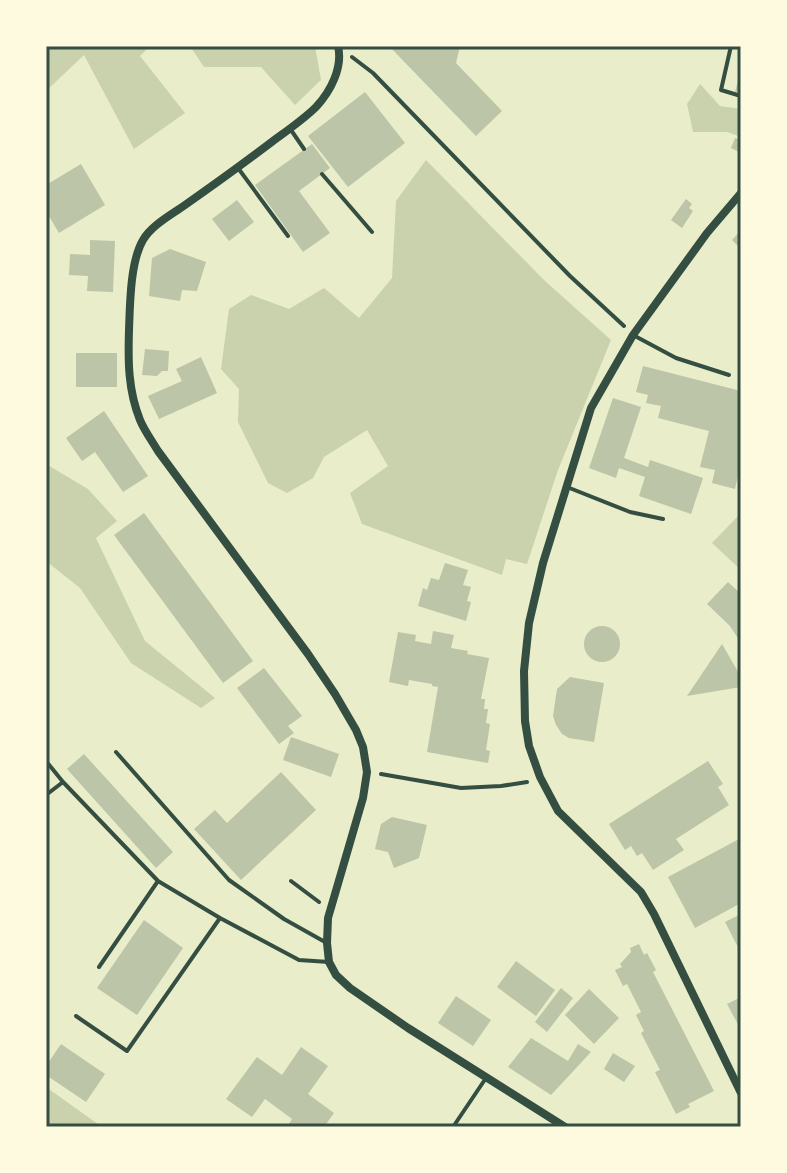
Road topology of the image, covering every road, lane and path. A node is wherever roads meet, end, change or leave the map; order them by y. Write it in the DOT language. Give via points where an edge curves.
graph roads {
  1 [pos="731,46"];
  2 [pos="339,48"];
  3 [pos="741,96"];
  4 [pos="290,128"];
  5 [pos="304,149"];
  6 [pos="238,168"];
  7 [pos="322,174"];
  8 [pos="741,193"];
  9 [pos="372,232"];
  10 [pos="288,236"];
  11 [pos="633,335"];
  12 [pos="729,375"];
  13 [pos="566,487"];
  14 [pos="663,519"];
  15 [pos="116,752"];
  16 [pos="46,761"];
  17 [pos="367,772"];
  18 [pos="541,779"];
  19 [pos="63,782"];
  20 [pos="46,795"];
  21 [pos="158,881"];
  22 [pos="291,881"];
  23 [pos="330,911"];
  24 [pos="220,918"];
  25 [pos="327,943"];
  26 [pos="329,962"];
  27 [pos="99,967"];
  28 [pos="76,1016"];
  29 [pos="486,1078"];
  30 [pos="741,1093"];
  31 [pos="453,1127"];
  32 [pos="565,1127"];
  1 -- 3 [label="lane" via="721,90"];
  2 -- 4 [label="street" via="332,85"];
  2 -- 11 [label="path" via="373,73"];
  4 -- 5 [label="lane"];
  4 -- 6 [label="street"];
  6 -- 10 [label="lane"];
  6 -- 17 [label="street" via="142,241 129,317 130,387 158,451 335,694 360,738"];
  7 -- 9 [label="lane"];
  8 -- 11 [label="street"];
  11 -- 12 [label="lane" via="676,358"];
  11 -- 13 [label="street" via="591,408"];
  13 -- 14 [label="lane"];
  13 -- 18 [label="street" via="529,623 524,671 525,721"];
  15 -- 25 [label="lane" via="229,880"];
  16 -- 19 [label="lane"];
  17 -- 18 [label="path" via="461,788"];
  17 -- 23 [label="street"];
  18 -- 30 [label="street" via="558,811 641,892"];
  19 -- 20 [label="lane"];
  19 -- 21 [label="lane"];
  21 -- 24 [label="lane"];
  21 -- 27 [label="lane"];
  22 -- 23 [label="path"];
  23 -- 25 [label="street"];
  24 -- 26 [label="lane" via="299,960"];
  24 -- 28 [label="lane" via="127,1051"];
  25 -- 26 [label="street"];
  26 -- 29 [label="street" via="350,988"];
  29 -- 31 [label="lane"];
  29 -- 32 [label="street"];
}
